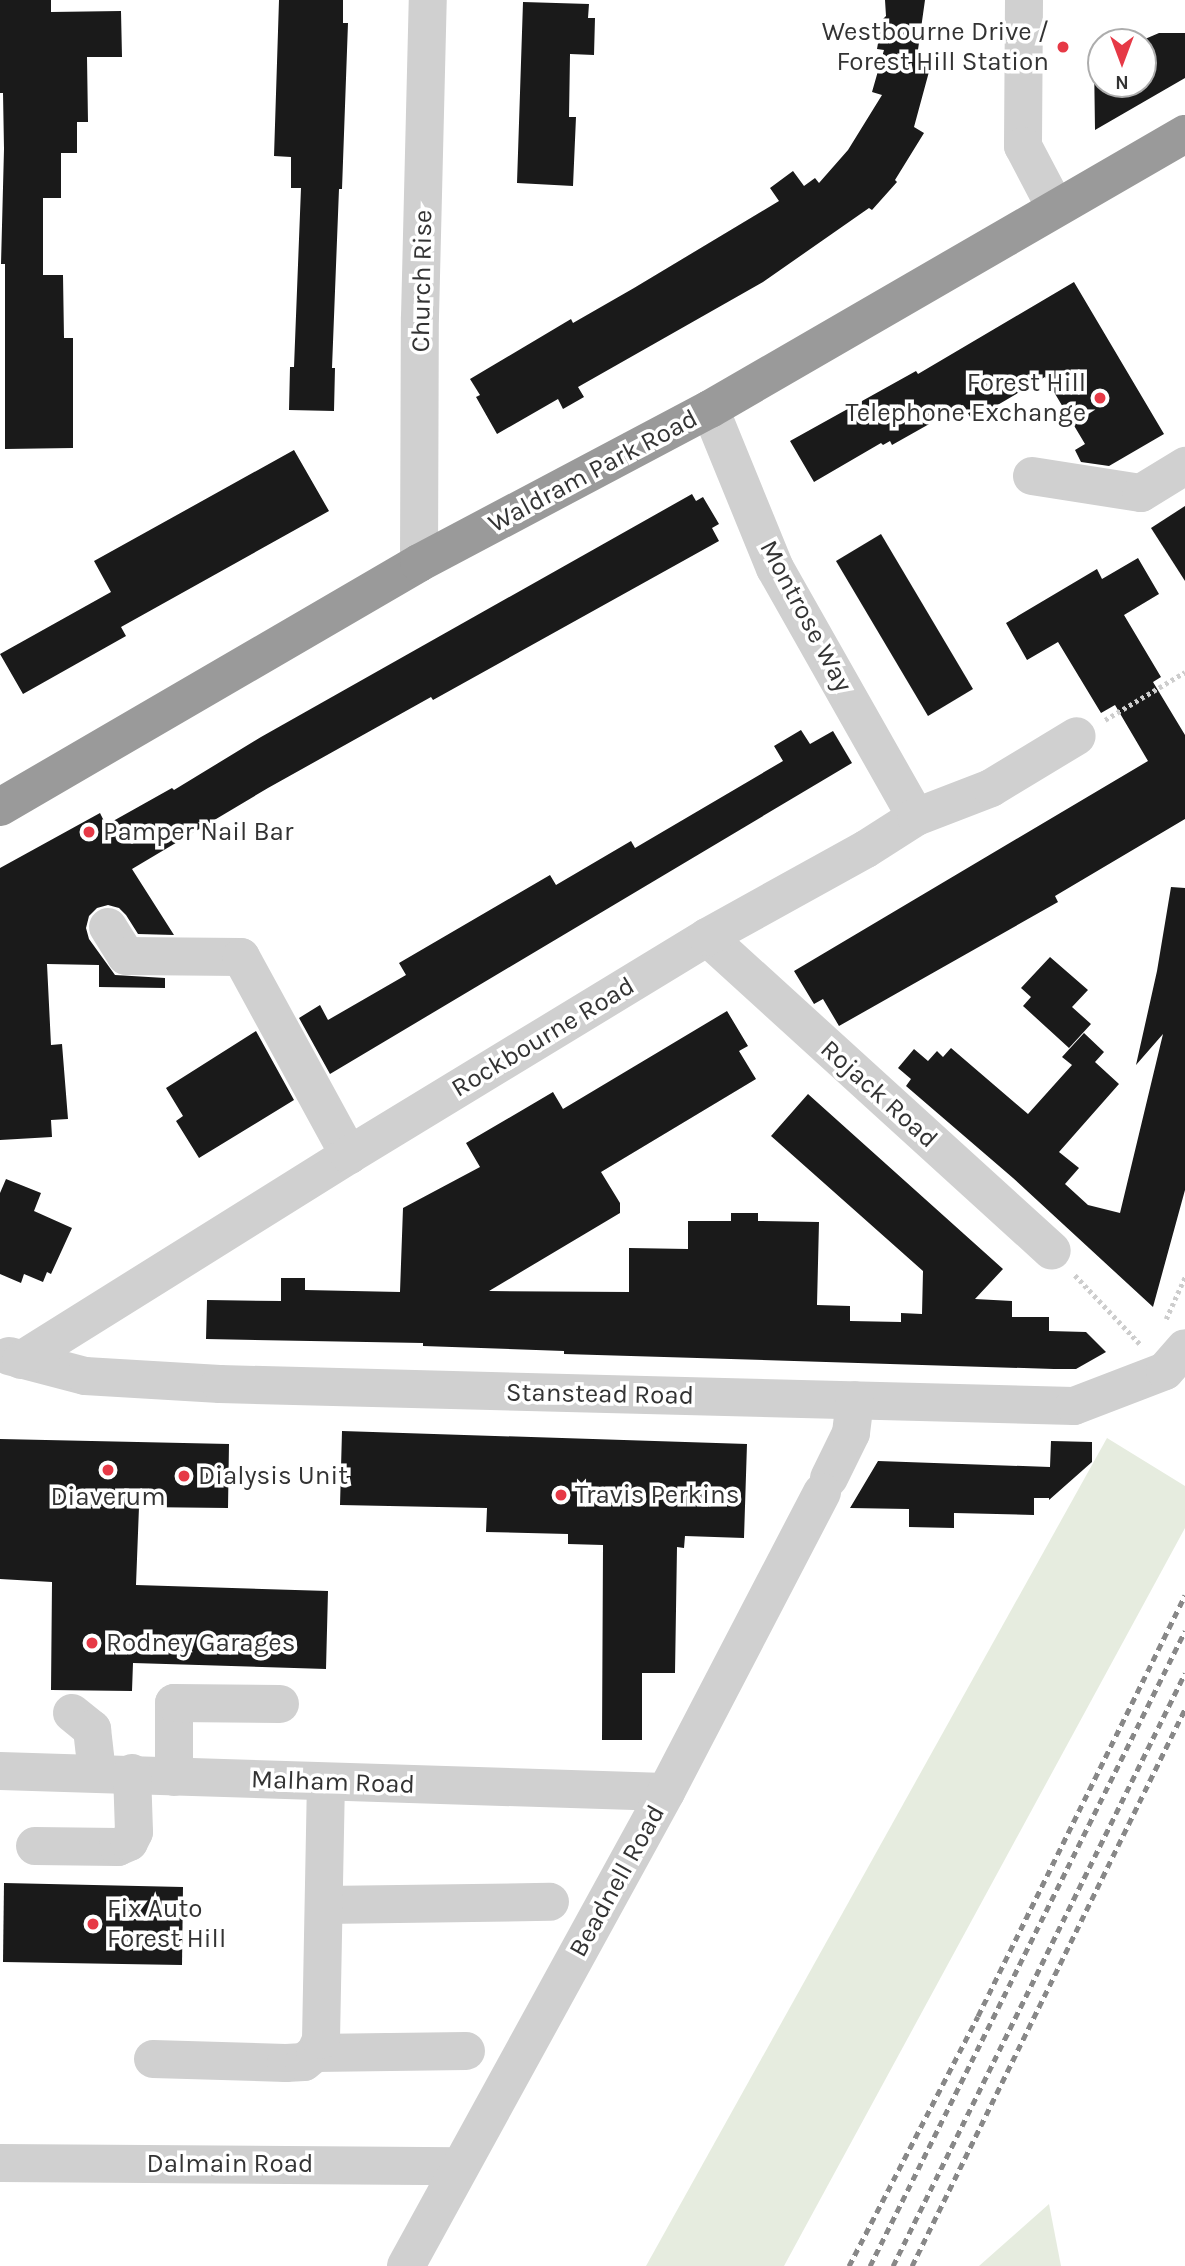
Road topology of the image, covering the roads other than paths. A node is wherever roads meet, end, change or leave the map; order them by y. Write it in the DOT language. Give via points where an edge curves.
graph roads {
  1 [pos="428,0"];
  2 [pos="1024,0"];
  3 [pos="1185,134"];
  4 [pos="1055,207"];
  5 [pos="710,409"];
  6 [pos="1185,466"];
  7 [pos="1032,476"];
  8 [pos="419,562"];
  9 [pos="1077,736"];
  10 [pos="0,807"];
  11 [pos="916,817"];
  12 [pos="108,928"];
  13 [pos="707,937"];
  14 [pos="349,1155"];
  15 [pos="1052,1251"];
  16 [pos="11,1357"];
  17 [pos="1175,1360"];
  18 [pos="855,1400"];
  19 [pos="280,1704"];
  20 [pos="72,1713"];
  21 [pos="0,1772"];
  22 [pos="115,1773"];
  23 [pos="174,1777"];
  24 [pos="326,1782"];
  25 [pos="666,1792"];
  26 [pos="35,1846"];
  27 [pos="550,1902"];
  28 [pos="324,1905"];
  29 [pos="466,2051"];
  30 [pos="315,2053"];
  31 [pos="153,2059"];
  32 [pos="0,2163"];
  33 [pos="459,2166"];
  34 [pos="406,2266"];
  1 -- 8 [label="street, Church Rise"];
  2 -- 4 [label="street" via="1023,146"];
  3 -- 4 [label="highway, Waldram Park Road"];
  4 -- 5 [label="highway, Waldram Park Road"];
  5 -- 8 [label="highway, Waldram Park Road"];
  5 -- 11 [label="street, Montrose Way" via="775,568"];
  6 -- 7 [label="street" via="1140,493"];
  8 -- 10 [label="highway, Waldram Park Road"];
  9 -- 11 [label="street, Rockbourne Road" via="991,788"];
  11 -- 13 [label="street, Rockbourne Road"];
  12 -- 14 [label="street" via="126,956 241,957"];
  13 -- 14 [label="street, Rockbourne Road"];
  13 -- 15 [label="street, Rojack Road"];
  14 -- 16 [label="street, Rockbourne Road"];
  16 -- 18 [label="street, Stanstead Road" via="85,1376 220,1384"];
  17 -- 18 [label="street, Stanstead Road" via="1074,1406"];
  18 -- 25 [label="street, Beadnell Road" via="851,1433 826,1485"];
  19 -- 23 [label="street" via="174,1703"];
  20 -- 22 [label="street" via="92,1729"];
  21 -- 22 [label="street, Malham Road"];
  22 -- 23 [label="street, Malham Road"];
  22 -- 26 [label="street" via="134,1832 129,1842 118,1847"];
  23 -- 24 [label="street, Malham Road"];
  24 -- 25 [label="street, Malham Road"];
  24 -- 28 [label="street"];
  25 -- 33 [label="street, Beadnell Road"];
  27 -- 28 [label="street"];
  28 -- 30 [label="street" via="321,2040"];
  29 -- 30 [label="street"];
  30 -- 31 [label="street" via="303,2062 286,2063"];
  32 -- 33 [label="street, Dalmain Road"];
  33 -- 34 [label="street, Beadnell Road"];
}
